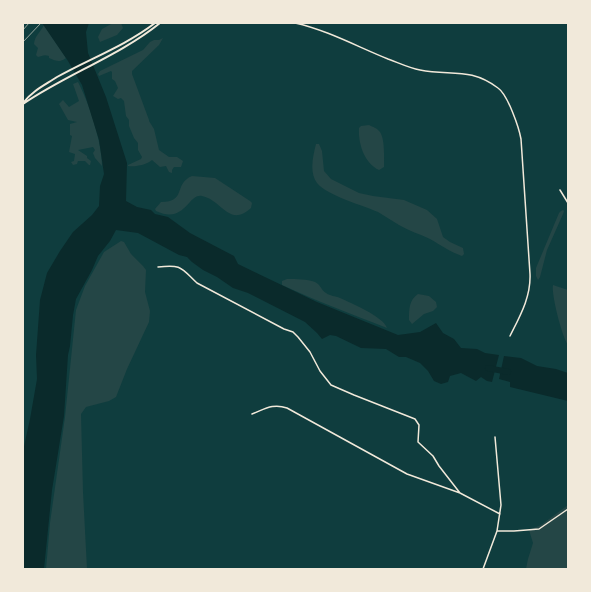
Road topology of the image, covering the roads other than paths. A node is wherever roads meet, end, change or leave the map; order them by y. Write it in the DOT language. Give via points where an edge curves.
graph roads {
  1 [pos="155,23"];
  2 [pos="160,23"];
  3 [pos="295,23"];
  4 [pos="23,104"];
  5 [pos="560,190"];
  6 [pos="568,204"];
  7 [pos="158,268"];
  8 [pos="510,336"];
  9 [pos="252,414"];
  10 [pos="495,438"];
  11 [pos="460,493"];
  12 [pos="568,509"];
  13 [pos="500,514"];
  14 [pos="497,531"];
  15 [pos="483,569"];
  1 -- 4 [label="main road" via="126,42 66,72 34,92"];
  2 -- 4 [label="main road" via="102,60"];
  3 -- 8 [label="street" via="413,69 476,75 500,89 507,99 521,139 530,262 529,292"];
  5 -- 6 [label="street"];
  7 -- 11 [label="street" via="179,267 197,283 293,332 332,385 415,419 419,425 418,442 433,456"];
  9 -- 11 [label="street" via="271,406 287,408 407,474"];
  10 -- 13 [label="street"];
  11 -- 13 [label="street"];
  12 -- 14 [label="street" via="539,529"];
  13 -- 14 [label="street"];
  14 -- 15 [label="street"];
}
